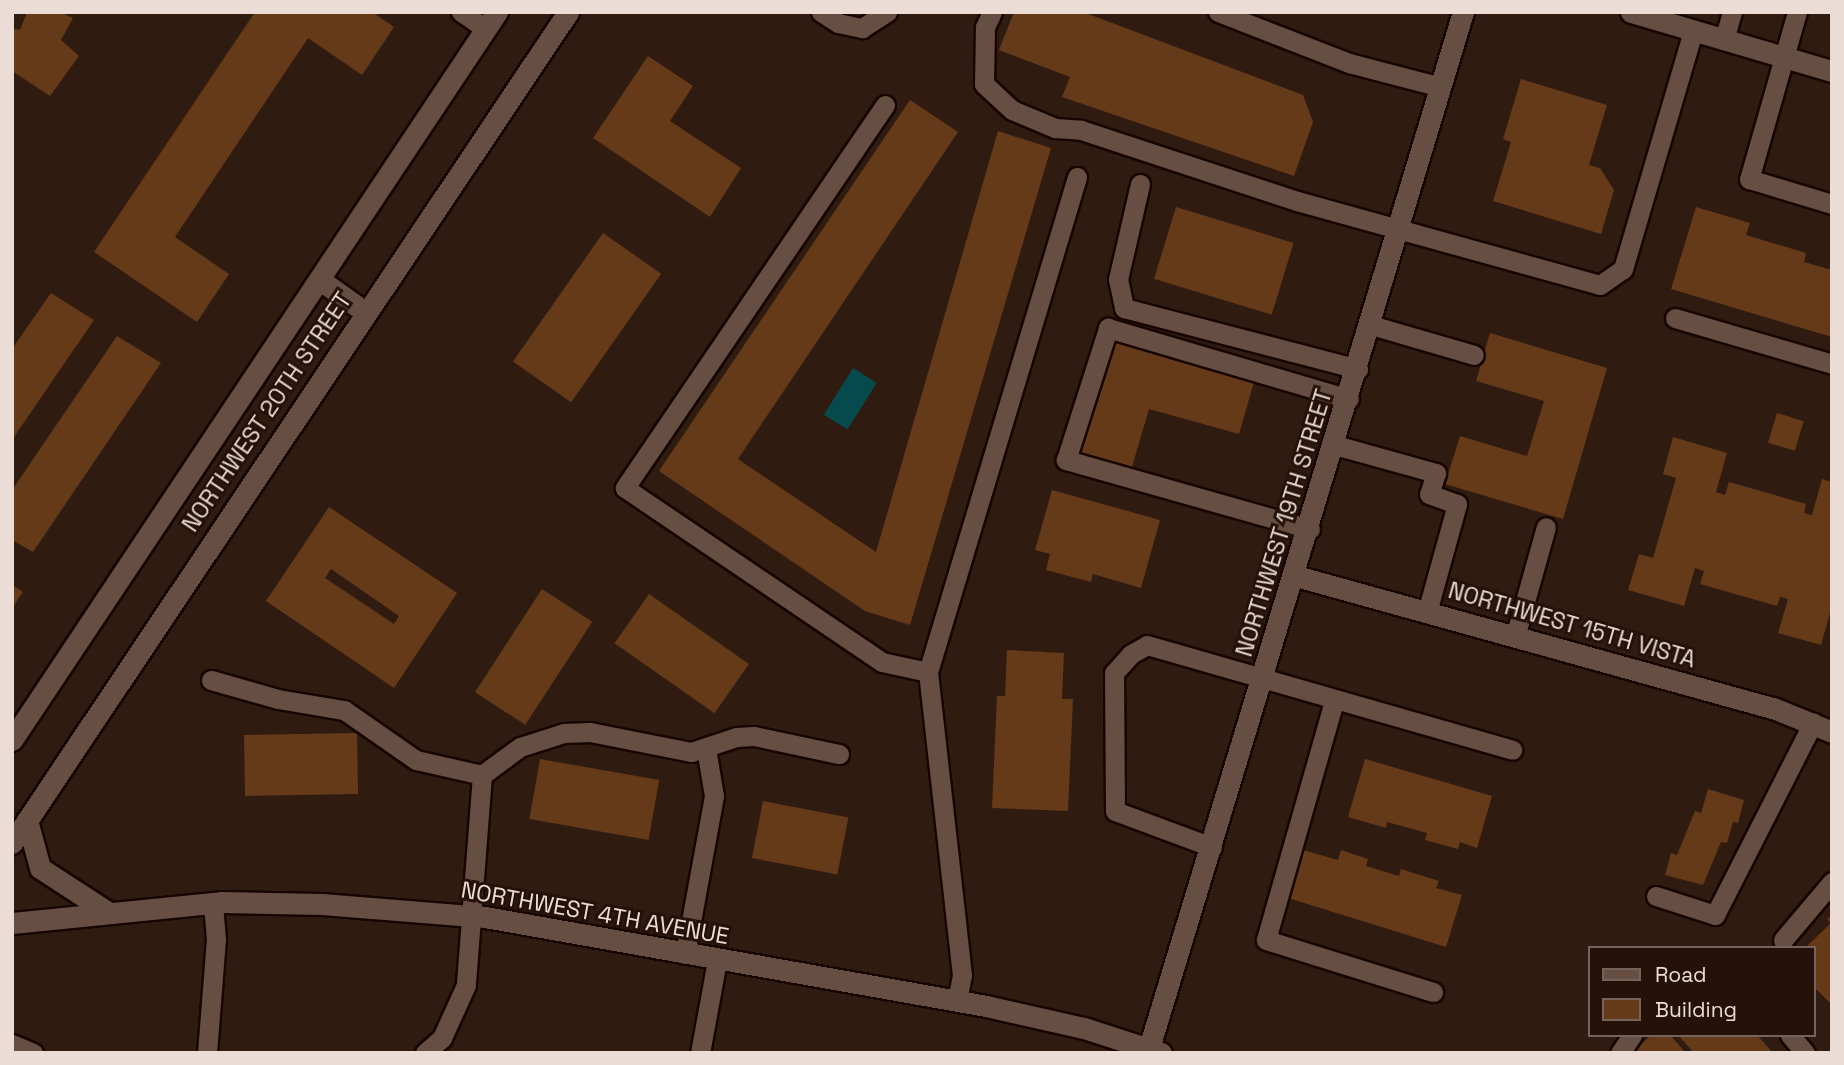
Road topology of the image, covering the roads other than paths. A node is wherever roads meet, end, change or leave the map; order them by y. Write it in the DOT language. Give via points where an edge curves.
graph roads {
  1 [pos="461,12"];
  2 [pos="568,12"];
  3 [pos="821,12"];
  4 [pos="887,12"];
  5 [pos="992,12"];
  6 [pos="1218,12"];
  7 [pos="1464,12"];
  8 [pos="1630,12"];
  9 [pos="1732,12"];
  10 [pos="1797,12"];
  11 [pos="492,21"];
  12 [pos="1693,31"];
  13 [pos="1724,40"];
  14 [pos="1785,57"];
  15 [pos="1832,71"];
  16 [pos="1441,87"];
  17 [pos="885,105"];
  18 [pos="1077,177"];
  19 [pos="1140,184"];
  20 [pos="1832,204"];
  21 [pos="1400,227"];
  22 [pos="320,280"];
  23 [pos="365,312"];
  24 [pos="1675,318"];
  25 [pos="1371,325"];
  26 [pos="1474,355"];
  27 [pos="1832,364"];
  28 [pos="1358,369"];
  29 [pos="1349,399"];
  30 [pos="1335,445"];
  31 [pos="1546,527"];
  32 [pos="1310,529"];
  33 [pos="1296,576"];
  34 [pos="1427,612"];
  35 [pos="1515,637"];
  36 [pos="928,672"];
  37 [pos="211,680"];
  38 [pos="1263,681"];
  39 [pos="1334,701"];
  40 [pos="1822,727"];
  41 [pos="12,740"];
  42 [pos="706,748"];
  43 [pos="1512,750"];
  44 [pos="839,754"];
  45 [pos="482,775"];
  46 [pos="27,820"];
  47 [pos="12,843"];
  48 [pos="1212,847"];
  49 [pos="1832,882"];
  50 [pos="1656,896"];
  51 [pos="213,902"];
  52 [pos="106,911"];
  53 [pos="470,916"];
  54 [pos="12,923"];
  55 [pos="1783,940"];
  56 [pos="685,954"];
  57 [pos="717,960"];
  58 [pos="1433,992"];
  59 [pos="957,1001"];
  60 [pos="1631,1037"];
  61 [pos="1792,1037"];
  62 [pos="12,1044"];
  63 [pos="1155,1051"];
  64 [pos="33,1053"];
  65 [pos="207,1053"];
  66 [pos="425,1053"];
  67 [pos="700,1053"];
  68 [pos="1620,1053"];
  69 [pos="1805,1053"];
  1 -- 11 [label="lane"];
  2 -- 23 [label="street, NORTHWEST 20TH STREET"];
  3 -- 4 [label="lane" via="838,23 862,28"];
  5 -- 21 [label="lane" via="985,27 984,84 1012,110 1055,128 1081,130 1297,201"];
  6 -- 16 [label="lane" via="1349,63"];
  7 -- 16 [label="street, NORTHWEST 19TH STREET"];
  8 -- 12 [label="street"];
  9 -- 13 [label="lane"];
  10 -- 14 [label="lane"];
  11 -- 22 [label="street, NORTHWEST 20TH STREET"];
  12 -- 13 [label="street"];
  12 -- 21 [label="lane" via="1623,269 1613,281 1586,283"];
  13 -- 14 [label="street"];
  14 -- 15 [label="street"];
  14 -- 20 [label="lane" via="1749,180"];
  16 -- 21 [label="street, NORTHWEST 19TH STREET"];
  17 -- 36 [label="lane" via="625,488 881,662"];
  18 -- 36 [label="lane"];
  19 -- 28 [label="lane" via="1118,279 1124,308"];
  21 -- 25 [label="street, NORTHWEST 19TH STREET"];
  22 -- 23 [label="street"];
  22 -- 41 [label="street, NORTHWEST 20TH STREET"];
  23 -- 46 [label="street, NORTHWEST 20TH STREET"];
  24 -- 27 [label="lane"];
  25 -- 26 [label="lane"];
  25 -- 28 [label="street, NORTHWEST 19TH STREET"];
  28 -- 29 [label="street, NORTHWEST 19TH STREET"];
  29 -- 30 [label="street, NORTHWEST 19TH STREET"];
  29 -- 32 [label="lane" via="1108,328 1066,460"];
  30 -- 32 [label="street, NORTHWEST 19TH STREET"];
  30 -- 34 [label="lane" via="1436,473 1429,495 1457,504"];
  31 -- 35 [label="lane"];
  32 -- 33 [label="street, NORTHWEST 19TH STREET"];
  33 -- 34 [label="street, NORTHWEST 15TH VISTA"];
  33 -- 38 [label="street, NORTHWEST 19TH STREET"];
  34 -- 35 [label="street, NORTHWEST 15TH VISTA"];
  35 -- 40 [label="street, NORTHWEST 15TH VISTA"];
  36 -- 59 [label="lane" via="962,975"];
  37 -- 45 [label="lane" via="278,699 344,710 416,760"];
  38 -- 39 [label="lane"];
  38 -- 48 [label="street, NORTHWEST 19TH STREET"];
  38 -- 48 [label="lane" via="1147,645 1114,673 1115,811"];
  39 -- 43 [label="lane"];
  39 -- 58 [label="lane" via="1266,940"];
  40 -- 50 [label="lane" via="1715,915"];
  42 -- 44 [label="lane" via="754,736"];
  42 -- 45 [label="lane" via="666,750 590,732 564,733 520,747"];
  42 -- 56 [label="lane" via="714,796"];
  45 -- 53 [label="lane"];
  46 -- 47 [label="street, NORTHWEST 20TH STREET"];
  46 -- 52 [label="street" via="40,868"];
  48 -- 63 [label="street, NORTHWEST 19TH STREET"];
  49 -- 55 [label="lane"];
  51 -- 52 [label="street, NORTHWEST 4TH AVENUE"];
  51 -- 53 [label="street, NORTHWEST 4TH AVENUE" via="322,904"];
  51 -- 65 [label="lane" via="216,939"];
  52 -- 54 [label="street, NORTHWEST 4TH AVENUE"];
  53 -- 56 [label="street, NORTHWEST 4TH AVENUE"];
  53 -- 66 [label="lane" via="466,985 442,1038"];
  56 -- 57 [label="street, NORTHWEST 4TH AVENUE"];
  57 -- 59 [label="street, NORTHWEST 4TH AVENUE"];
  57 -- 67 [label="lane"];
  59 -- 63 [label="street, NORTHWEST 4TH AVENUE" via="1084,1028"];
  60 -- 68 [label="lane"];
  61 -- 69 [label="lane"];
  62 -- 64 [label="lane"];
}
